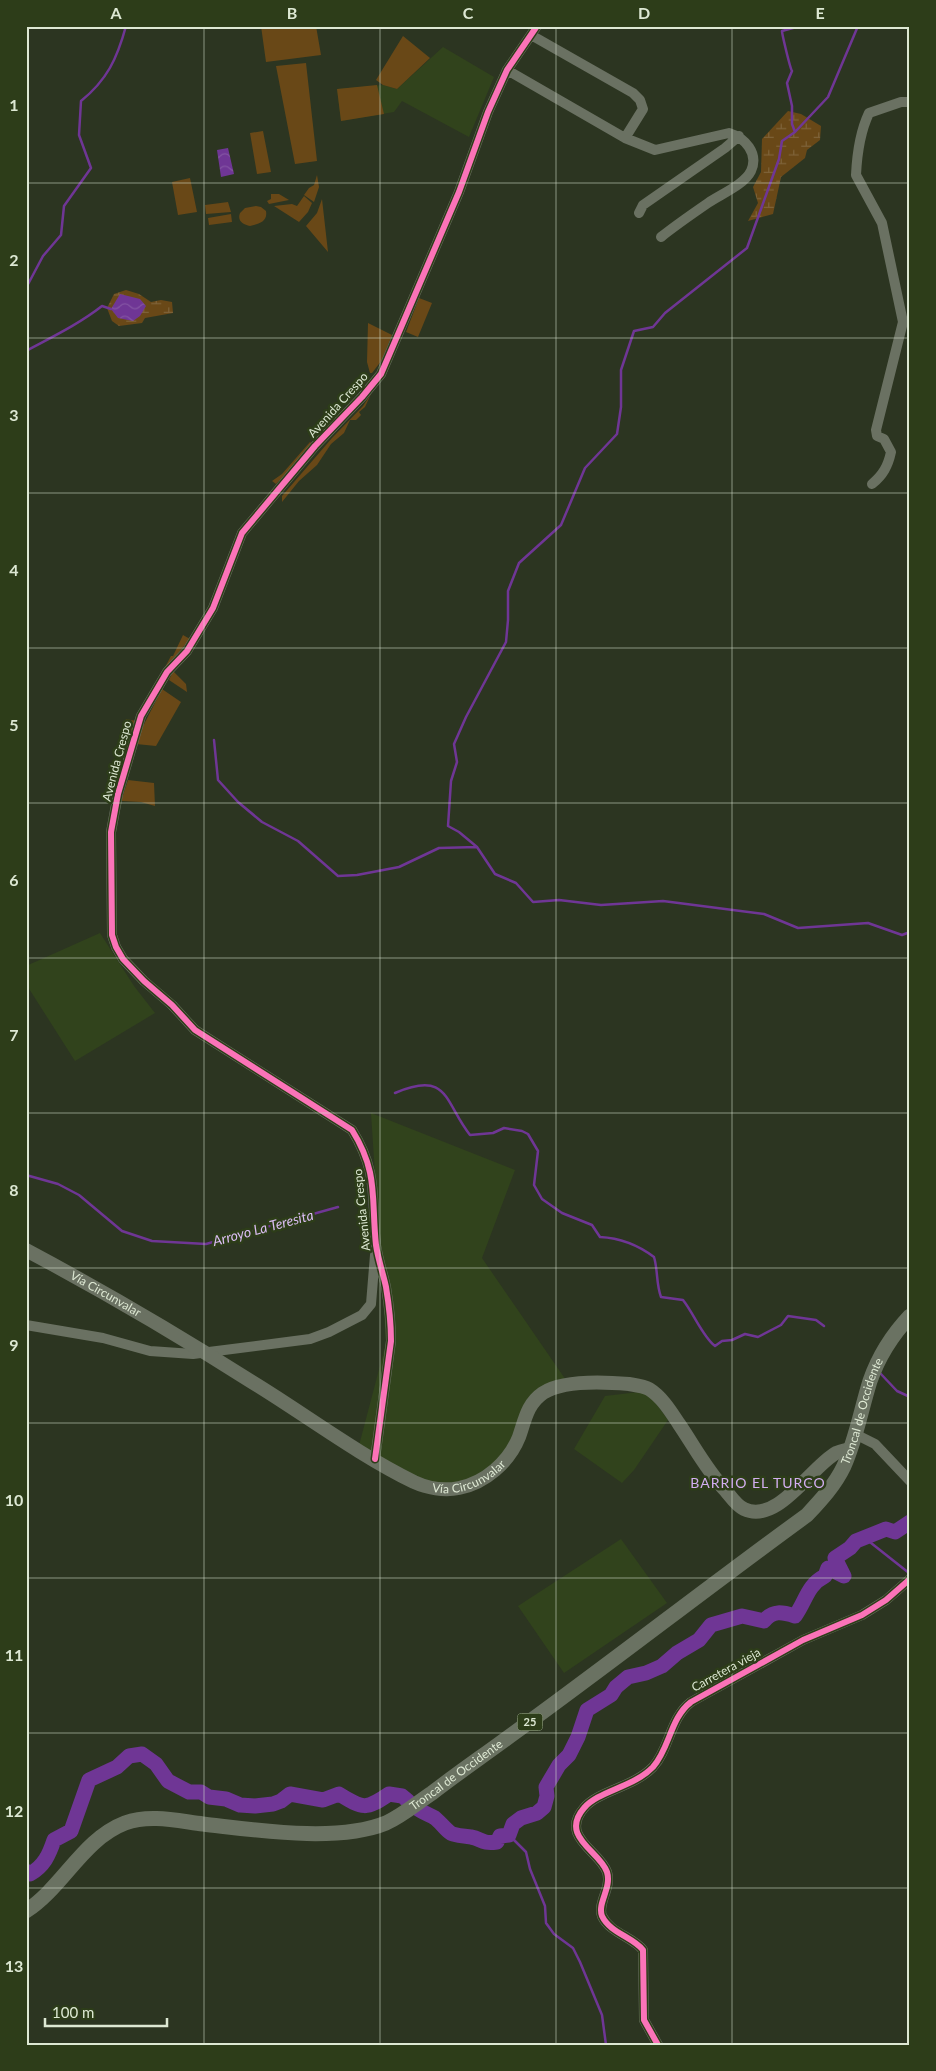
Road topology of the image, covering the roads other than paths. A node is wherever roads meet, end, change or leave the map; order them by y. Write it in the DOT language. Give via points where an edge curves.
graph roads {
  1 [pos="534,30"];
  2 [pos="507,70"];
  3 [pos="910,102"];
  4 [pos="739,136"];
  5 [pos="625,138"];
  6 [pos="639,213"];
  7 [pos="660,237"];
  8 [pos="872,484"];
  9 [pos="376,1246"];
  10 [pos="26,1250"];
  11 [pos="910,1316"];
  12 [pos="26,1325"];
  13 [pos="205,1352"];
  14 [pos="855,1434"];
  15 [pos="850,1450"];
  16 [pos="375,1459"];
  17 [pos="910,1481"];
  18 [pos="910,1579"];
  19 [pos="26,1912"];
  20 [pos="658,2045"];
  1 -- 2 [label="street, Avenida Crespo"];
  1 -- 5 [label="street" via="640,100 643,109"];
  2 -- 5 [label="street"];
  2 -- 9 [label="street, Avenida Crespo" via="381,374 242,533 213,608 187,651 167,672 138,722 111,832 112,935 123,959 195,1030 352,1130 370,1168"];
  3 -- 8 [label="street" via="869,113 858,151 856,175 882,223 903,322 876,430 877,436 884,440 891,452 888,466"];
  4 -- 5 [label="street" via="715,136 655,150"];
  4 -- 6 [label="street" via="643,204"];
  4 -- 7 [label="street" via="754,157 751,171 740,183"];
  9 -- 13 [label="street" via="371,1304 362,1315 330,1332 310,1338"];
  9 -- 16 [label="street, Avenida Crespo" via="386,1286 391,1341"];
  10 -- 13 [label="main road, Vía Circunvalar" via="116,1298"];
  11 -- 14 [label="main road, Troncal de Occidente / 25" via="887,1346 876,1368"];
  12 -- 13 [label="street" via="103,1338 150,1351"];
  13 -- 16 [label="main road, Vía Circunvalar" via="359,1452"];
  14 -- 15 [label="main road, Troncal de Occidente / 25"];
  14 -- 17 [label="street" via="875,1444"];
  15 -- 16 [label="main road, Vía Circunvalar" via="837,1452 786,1499 771,1508 758,1512 744,1510 715,1480 666,1405 648,1388 612,1383 576,1384 543,1393 529,1408 518,1437 505,1458 490,1474 458,1489 431,1488 415,1483"];
  15 -- 19 [label="main road, Troncal de Occidente / 25" via="833,1484 807,1516 408,1811 375,1827 343,1834 142,1819 110,1830 95,1842 40,1902"];
  18 -- 20 [label="street, Carretera vieja" via="862,1615 803,1640 691,1702 678,1716 653,1766 635,1781 594,1800 578,1818 577,1831 585,1846 608,1873 602,1916 643,1950 644,2020"];
}
